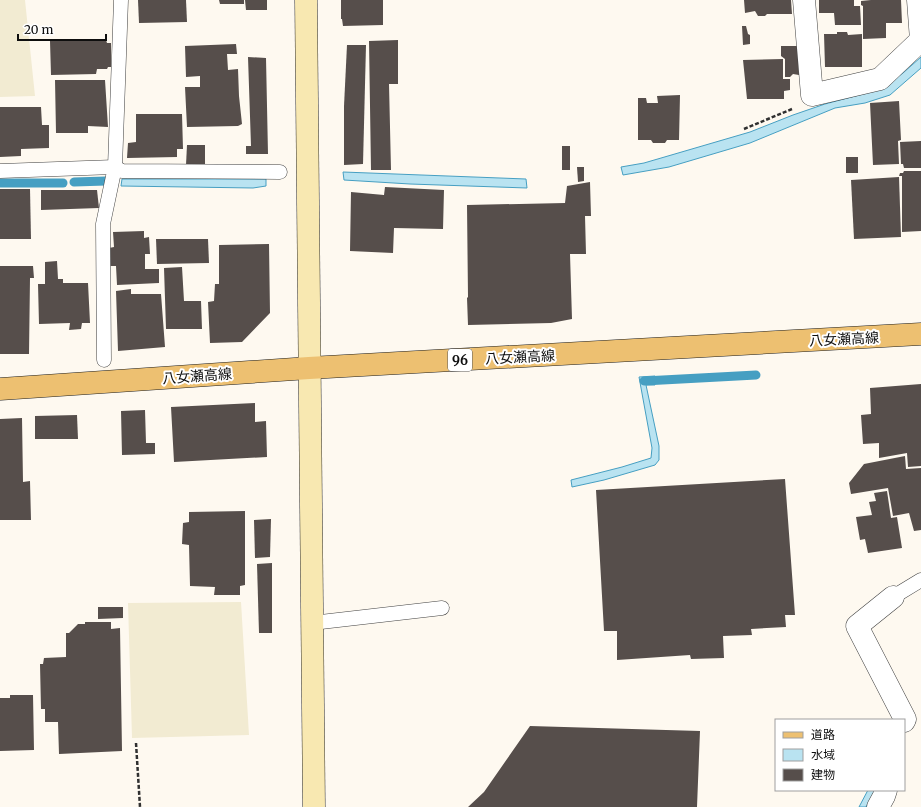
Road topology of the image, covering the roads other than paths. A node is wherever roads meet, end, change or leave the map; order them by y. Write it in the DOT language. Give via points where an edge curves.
graph roads {
  1 [pos="121,0"];
  2 [pos="306,0"];
  3 [pos="804,0"];
  4 [pos="918,0"];
  5 [pos="921,40"];
  6 [pos="115,167"];
  7 [pos="0,171"];
  8 [pos="280,172"];
  9 [pos="921,334"];
  10 [pos="104,360"];
  11 [pos="309,368"];
  12 [pos="0,389"];
  13 [pos="921,580"];
  14 [pos="893,598"];
  15 [pos="442,608"];
  16 [pos="312,623"];
  17 [pos="905,719"];
  18 [pos="886,791"];
  19 [pos="314,807"];
  20 [pos="878,807"];
  1 -- 6 [label="lane"];
  2 -- 11 [label="street"];
  3 -- 5 [label="street" via="812,95 880,79"];
  4 -- 5 [label="street"];
  6 -- 7 [label="lane"];
  6 -- 8 [label="lane" via="122,171"];
  6 -- 10 [label="lane" via="103,224"];
  9 -- 11 [label="main road, 八女瀬高線 / 96"];
  11 -- 12 [label="main road, 八女瀬高線 / 96"];
  11 -- 16 [label="street"];
  13 -- 14 [label="lane"];
  14 -- 17 [label="street" via="857,626"];
  15 -- 16 [label="lane"];
  16 -- 19 [label="street"];
  18 -- 20 [label="street"];
}
